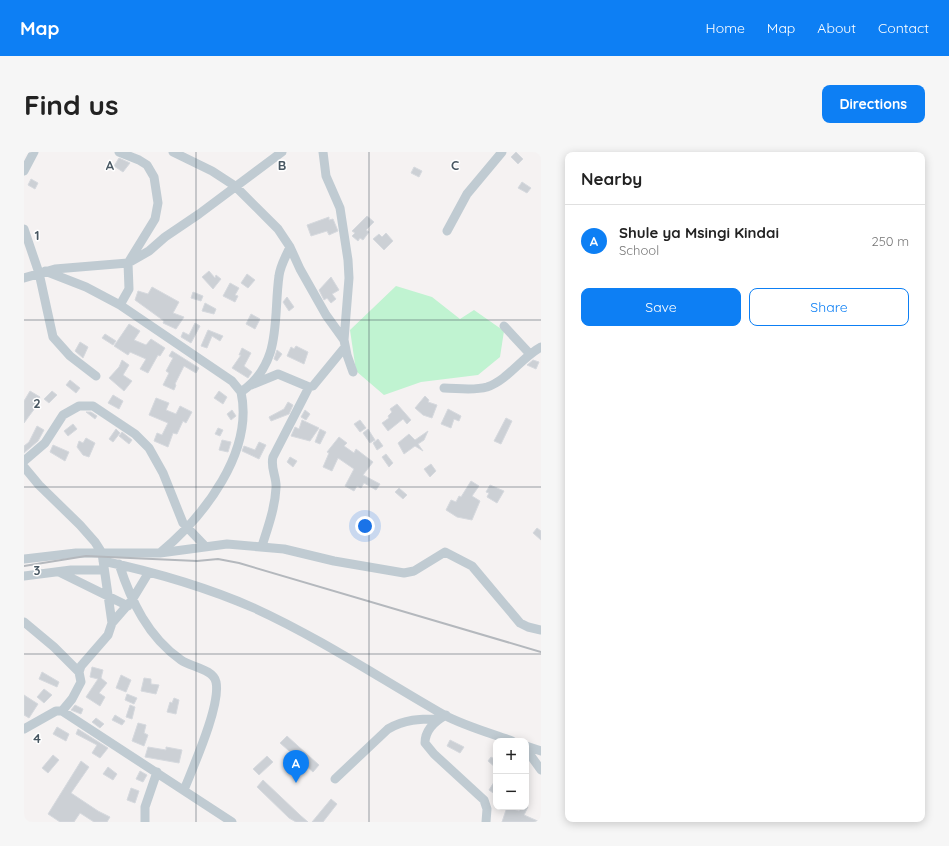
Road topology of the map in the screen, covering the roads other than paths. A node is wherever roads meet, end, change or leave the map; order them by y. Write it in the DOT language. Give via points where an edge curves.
graph roads {
  1 [pos="34,152"];
  2 [pos="118,152"];
  3 [pos="134,152"];
  4 [pos="174,152"];
  5 [pos="282,152"];
  6 [pos="323,152"];
  7 [pos="502,152"];
  8 [pos="139,160"];
  9 [pos="24,171"];
  10 [pos="235,186"];
  11 [pos="24,229"];
  12 [pos="447,231"];
  13 [pos="290,247"];
  14 [pos="128,263"];
  15 [pos="42,272"];
  16 [pos="24,278"];
  17 [pos="120,305"];
  18 [pos="504,326"];
  19 [pos="344,343"];
  20 [pos="541,346"];
  21 [pos="530,353"];
  22 [pos="353,372"];
  23 [pos="96,376"];
  24 [pos="250,386"];
  25 [pos="309,387"];
  26 [pos="444,388"];
  27 [pos="241,392"];
  28 [pos="24,461"];
  29 [pos="24,467"];
  30 [pos="187,527"];
  31 [pos="205,546"];
  32 [pos="262,546"];
  33 [pos="160,553"];
  34 [pos="24,559"];
  35 [pos="151,559"];
  36 [pos="103,561"];
  37 [pos="119,564"];
  38 [pos="58,571"];
  39 [pos="149,572"];
  40 [pos="24,576"];
  41 [pos="107,597"];
  42 [pos="130,603"];
  43 [pos="24,622"];
  44 [pos="112,623"];
  45 [pos="541,630"];
  46 [pos="79,672"];
  47 [pos="62,711"];
  48 [pos="442,717"];
  49 [pos="24,729"];
  50 [pos="503,738"];
  51 [pos="529,748"];
  52 [pos="541,751"];
  53 [pos="529,752"];
  54 [pos="541,770"];
  55 [pos="157,772"];
  56 [pos="335,779"];
  57 [pos="184,790"];
  58 [pos="145,822"];
  59 [pos="232,822"];
  60 [pos="486,822"];
  1 -- 9 [label="street"];
  2 -- 8 [label="street"];
  3 -- 8 [label="street"];
  4 -- 10 [label="street"];
  5 -- 10 [label="street"];
  6 -- 19 [label="street" via="326,176 340,208 348,260"];
  7 -- 12 [label="street" via="467,194"];
  8 -- 14 [label="street" via="147,166 154,177 158,202 155,219"];
  10 -- 13 [label="street" via="278,229"];
  10 -- 14 [label="street" via="149,251"];
  11 -- 15 [label="street"];
  13 -- 19 [label="street" via="315,296"];
  13 -- 24 [label="street" via="279,275 277,321 272,349"];
  14 -- 15 [label="street"];
  14 -- 17 [label="street" via="129,289"];
  15 -- 16 [label="street"];
  15 -- 17 [label="street" via="86,287"];
  15 -- 23 [label="street" via="53,336 70,356"];
  17 -- 27 [label="street" via="232,381"];
  18 -- 21 [label="street"];
  19 -- 22 [label="street"];
  19 -- 25 [label="street" via="316,384"];
  20 -- 21 [label="street"];
  21 -- 26 [label="street" via="509,373 486,387"];
  24 -- 25 [label="street" via="278,374"];
  24 -- 27 [label="street"];
  25 -- 32 [label="street" via="273,457 275,500"];
  27 -- 30 [label="street" via="245,407 234,458 207,504"];
  28 -- 30 [label="street" via="45,443 63,415 79,406 92,406 135,434 149,448"];
  29 -- 36 [label="street" via="95,542"];
  30 -- 31 [label="street"];
  30 -- 33 [label="street"];
  31 -- 32 [label="street"];
  31 -- 33 [label="street"];
  32 -- 45 [label="street" via="404,573 414,571 449,552 472,566 520,623"];
  33 -- 35 [label="street"];
  33 -- 36 [label="street"];
  34 -- 36 [label="street" via="50,555"];
  36 -- 37 [label="street"];
  36 -- 38 [label="street"];
  36 -- 41 [label="street"];
  37 -- 39 [label="street"];
  37 -- 42 [label="street"];
  38 -- 40 [label="street"];
  38 -- 41 [label="street"];
  39 -- 42 [label="street"];
  39 -- 48 [label="street" via="254,608 372,671"];
  41 -- 42 [label="street"];
  41 -- 44 [label="street"];
  42 -- 44 [label="street"];
  42 -- 57 [label="street" via="162,643 181,660 211,674 216,680 215,699 210,717"];
  43 -- 46 [label="street"];
  44 -- 46 [label="street" via="108,635 86,659"];
  46 -- 47 [label="street" via="81,682"];
  47 -- 49 [label="street" via="56,711"];
  47 -- 55 [label="street"];
  48 -- 50 [label="street"];
  48 -- 56 [label="street" via="418,719 388,729"];
  48 -- 60 [label="street" via="430,728 425,740 426,746 484,800 487,809"];
  51 -- 52 [label="street"];
  53 -- 54 [label="street"];
  55 -- 57 [label="street"];
  55 -- 58 [label="street" via="145,807"];
  57 -- 59 [label="street"];
}
